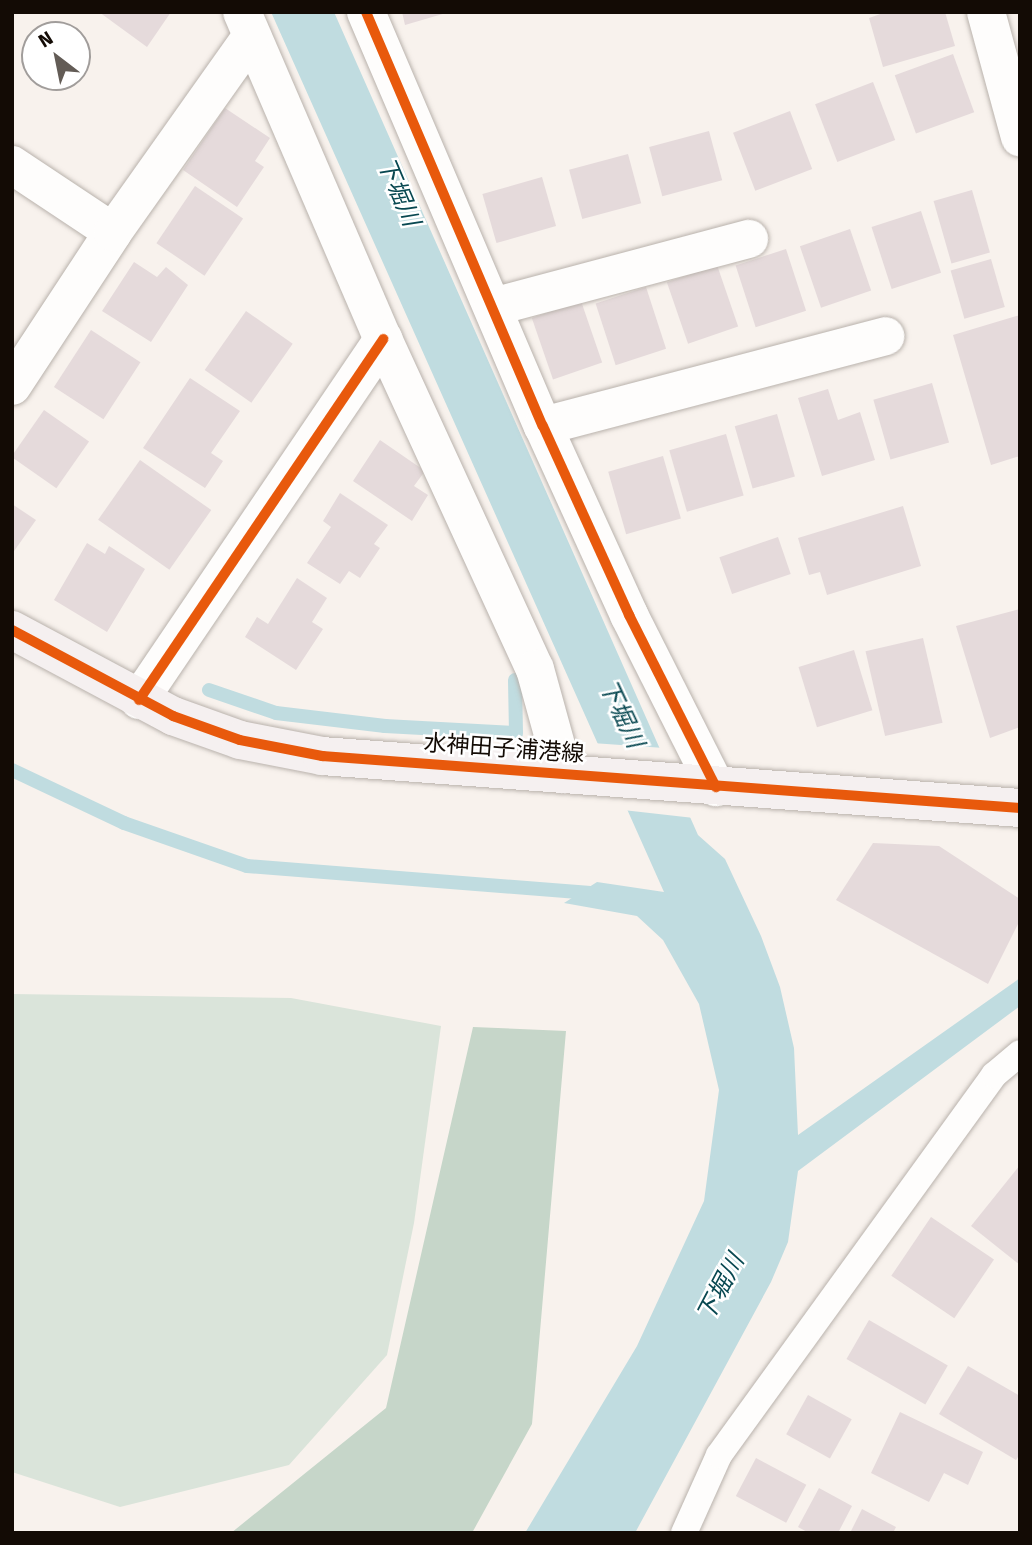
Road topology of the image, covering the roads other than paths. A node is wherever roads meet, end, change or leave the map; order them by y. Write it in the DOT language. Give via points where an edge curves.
graph roads {
  1 [pos="366,12"];
  2 [pos="986,12"];
  3 [pos="247,24"];
  4 [pos="1020,137"];
  5 [pos="12,165"];
  6 [pos="113,232"];
  7 [pos="750,239"];
  8 [pos="493,307"];
  9 [pos="886,336"];
  10 [pos="383,339"];
  11 [pos="12,386"];
  12 [pos="544,426"];
  13 [pos="12,630"];
  14 [pos="139,700"];
  15 [pos="581,775"];
  16 [pos="704,786"];
  17 [pos="1020,808"];
  18 [pos="1020,1053"];
  19 [pos="684,1533"];
  1 -- 8 [label="street"];
  2 -- 4 [label="street"];
  3 -- 6 [label="street"];
  3 -- 10 [label="street"];
  5 -- 6 [label="street"];
  6 -- 11 [label="street"];
  7 -- 8 [label="street"];
  8 -- 12 [label="street"];
  9 -- 12 [label="street"];
  10 -- 14 [label="street"];
  10 -- 15 [label="street"];
  12 -- 16 [label="street"];
  13 -- 14 [label="main road, 水神田子浦港線"];
  14 -- 15 [label="main road, 水神田子浦港線" via="240,740 322,755"];
  15 -- 16 [label="main road, 水神田子浦港線"];
  16 -- 17 [label="main road, 水神田子浦港線"];
  18 -- 19 [label="lane" via="994,1075 719,1455"];
}
